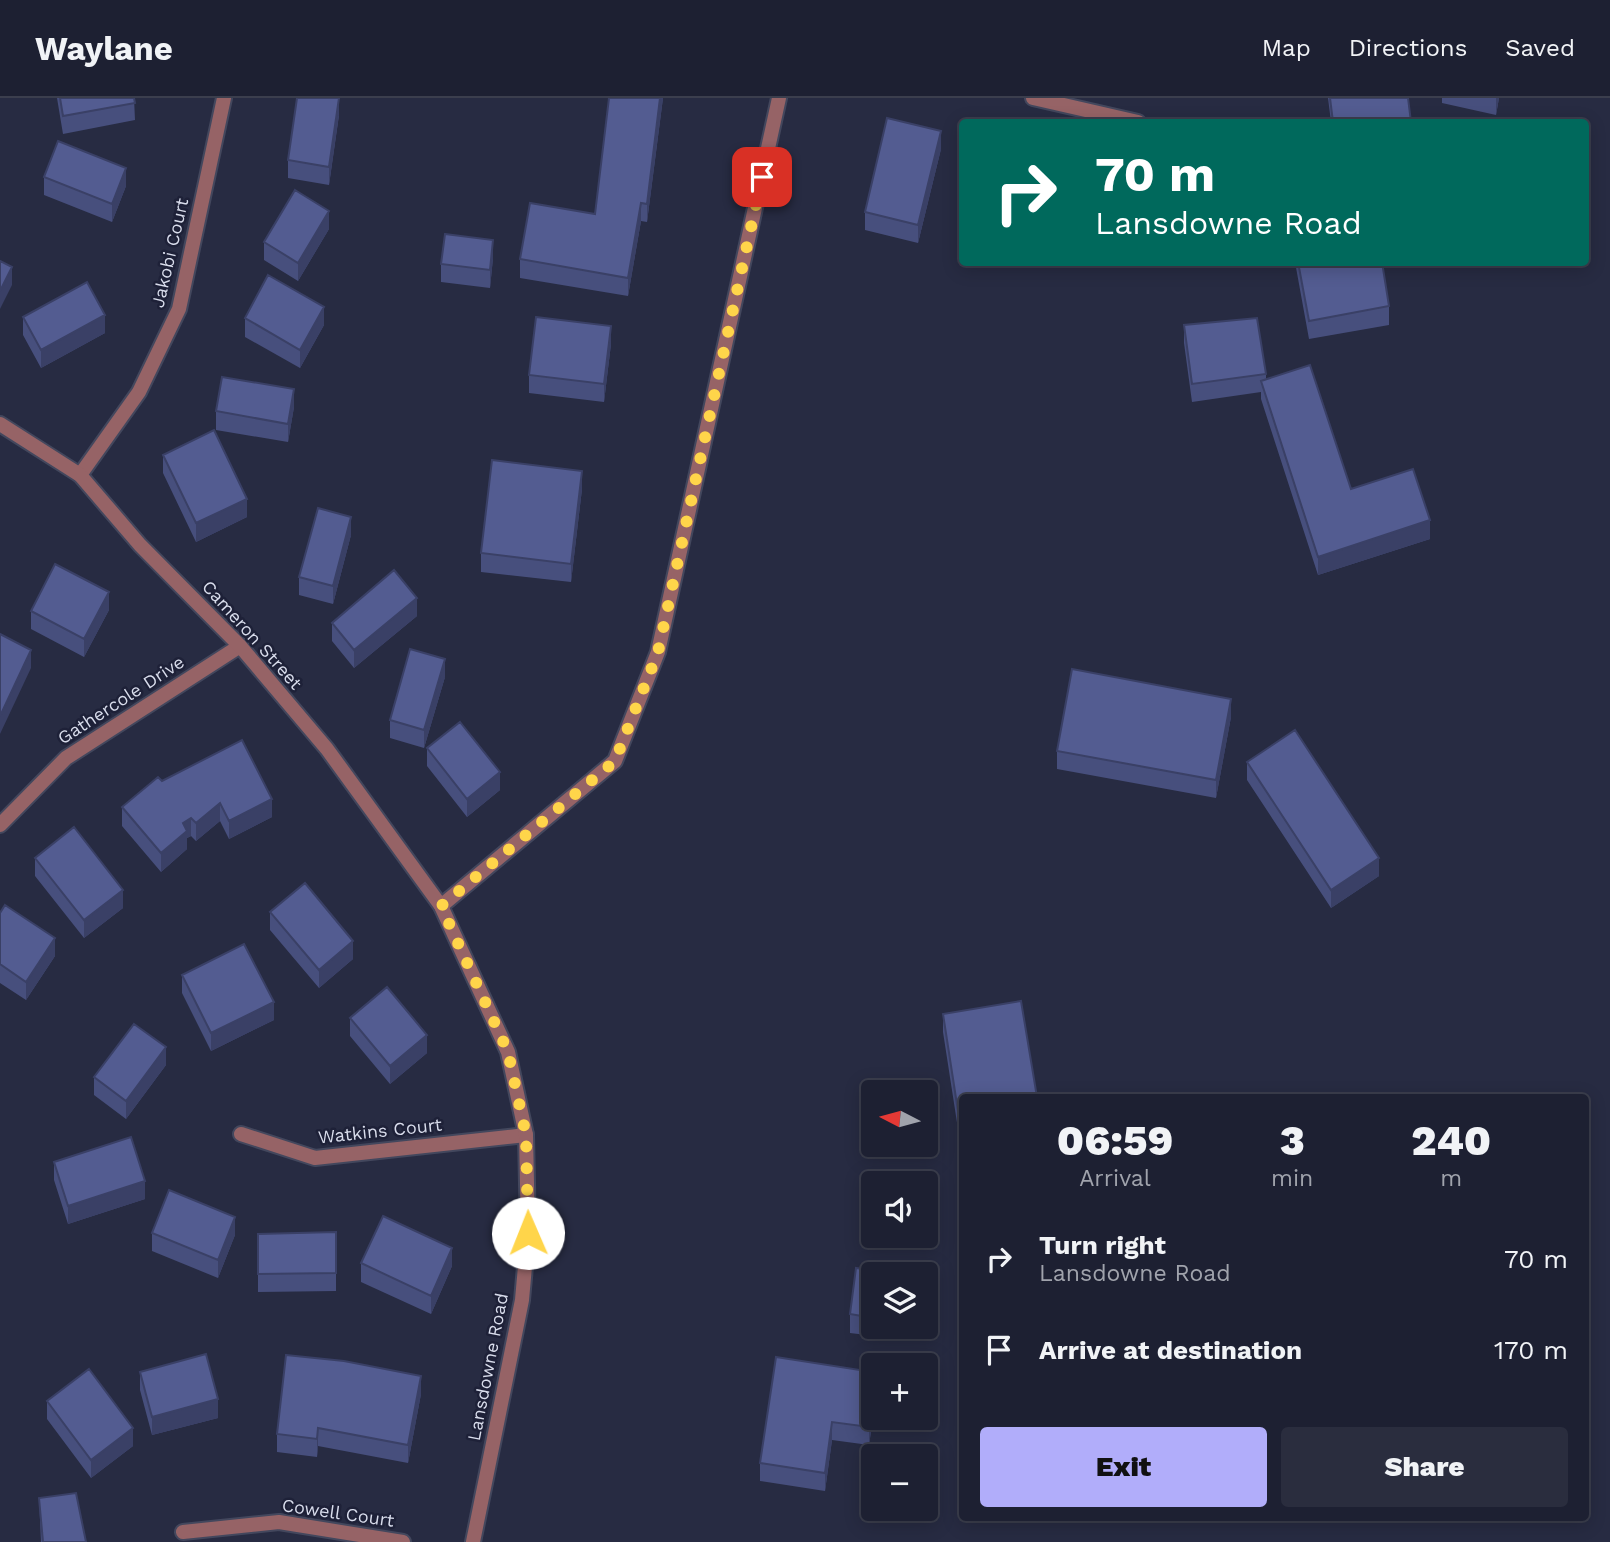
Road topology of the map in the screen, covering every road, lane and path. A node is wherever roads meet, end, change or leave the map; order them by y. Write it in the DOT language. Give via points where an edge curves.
graph roads {
  1 [pos="224,98"];
  2 [pos="779,98"];
  3 [pos="1033,98"];
  4 [pos="1125,119"];
  5 [pos="0,424"];
  6 [pos="80,475"];
  7 [pos="240,646"];
  8 [pos="0,825"];
  9 [pos="441,906"];
  10 [pos="241,1134"];
  11 [pos="526,1135"];
  12 [pos="183,1532"];
  13 [pos="403,1542"];
  14 [pos="473,1542"];
  1 -- 6 [label="street, Jakobi Court" via="179,309 139,392"];
  2 -- 9 [label="street" via="658,652 615,761"];
  3 -- 4 [label="street"];
  5 -- 6 [label="street, Cameron Street"];
  6 -- 7 [label="street, Cameron Street" via="140,545"];
  7 -- 8 [label="street, Gathercole Drive" via="66,758"];
  7 -- 9 [label="street, Cameron Street" via="327,748"];
  9 -- 11 [label="street, Lansdowne Road" via="508,1052"];
  10 -- 11 [label="street, Watkins Court" via="315,1158"];
  11 -- 14 [label="street, Lansdowne Road" via="528,1233 522,1300"];
  12 -- 13 [label="street, Cowell Court" via="279,1522"];
}
